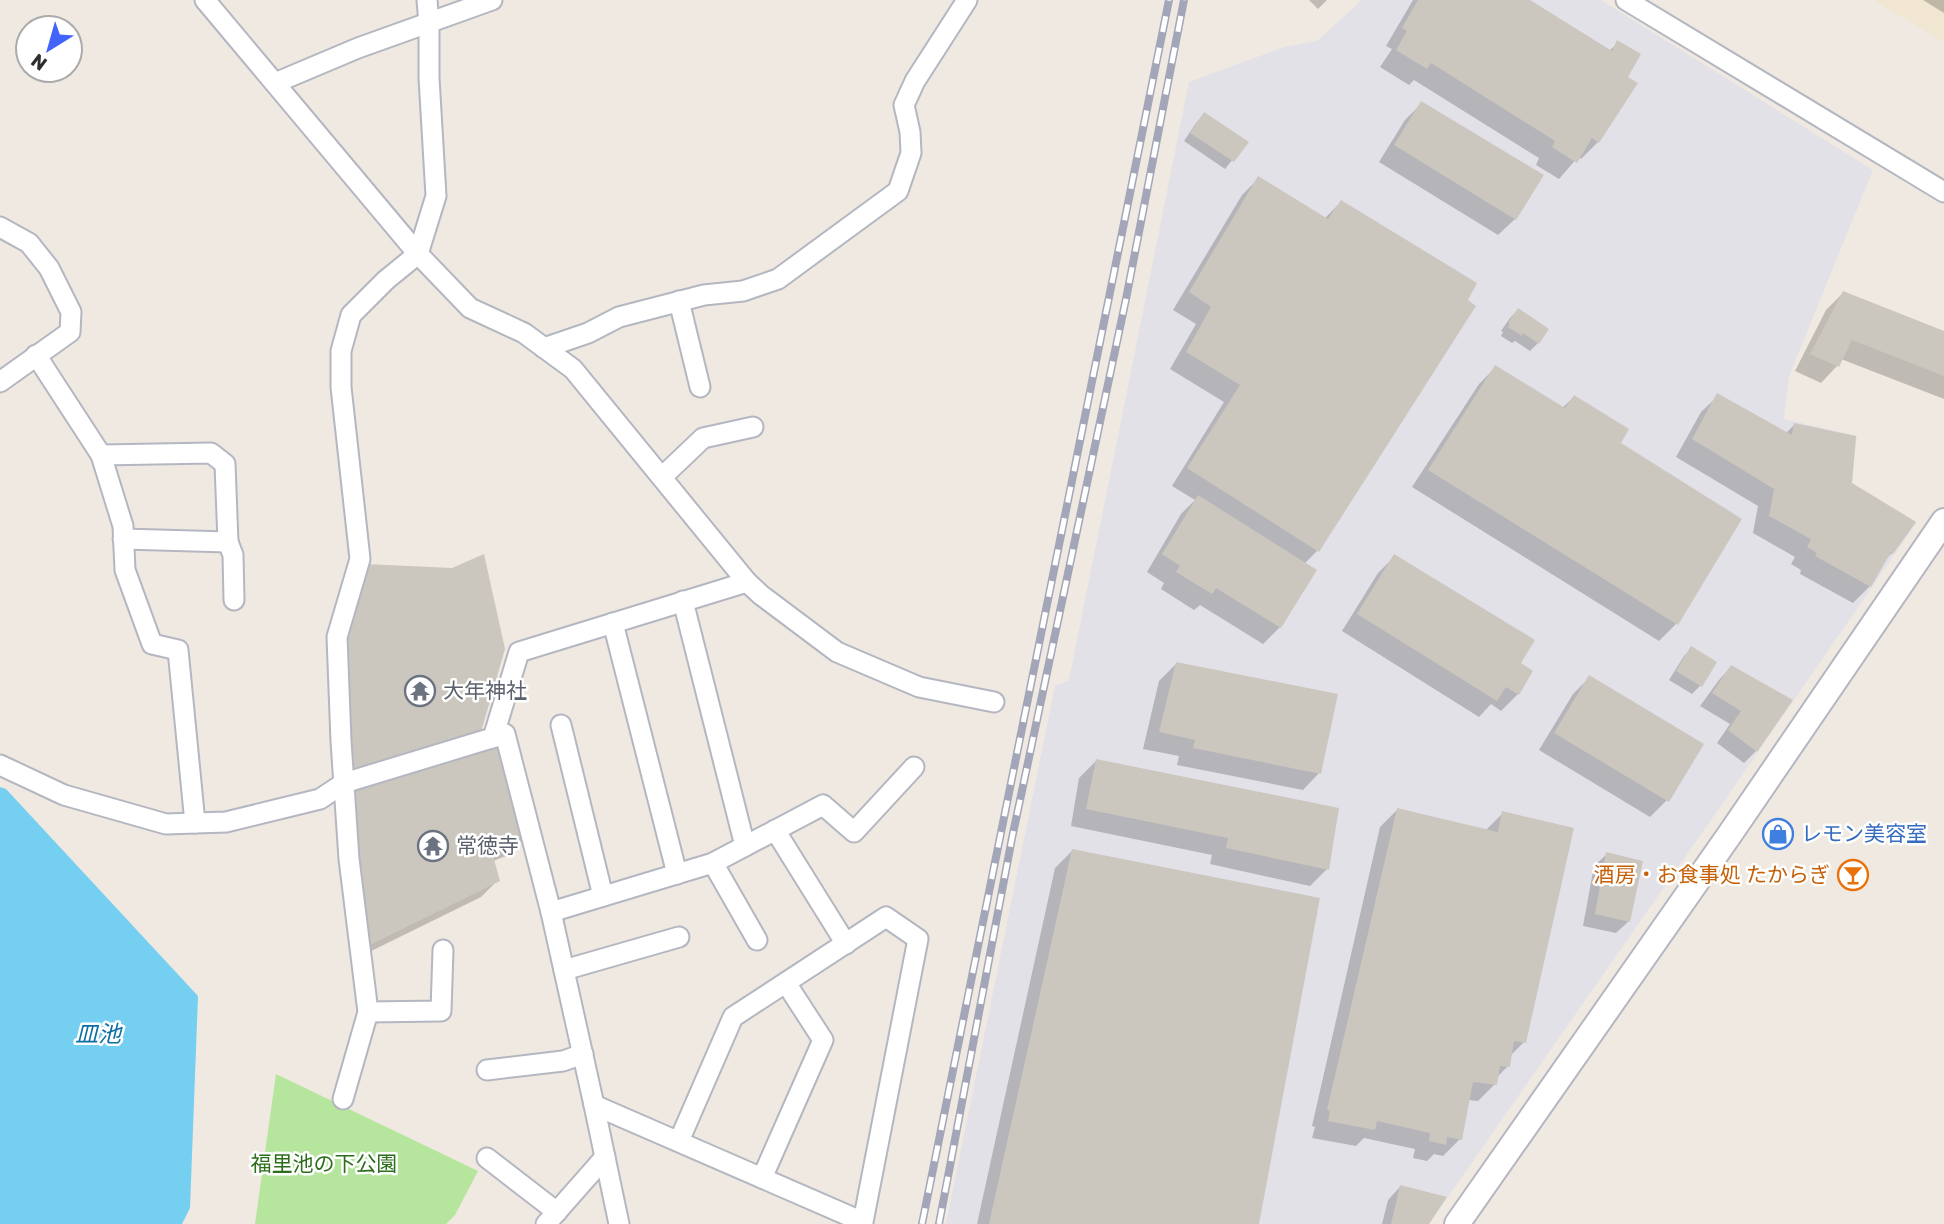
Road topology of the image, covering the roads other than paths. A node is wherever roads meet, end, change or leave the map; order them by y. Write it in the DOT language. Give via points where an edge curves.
graph roads {
  1 [pos="205,0"];
  2 [pos="427,0"];
  3 [pos="492,0"];
  4 [pos="967,0"];
  5 [pos="1626,0"];
  6 [pos="429,24"];
  7 [pos="275,83"];
  8 [pos="1944,192"];
  9 [pos="0,228"];
  10 [pos="418,254"];
  11 [pos="679,301"];
  12 [pos="544,348"];
  13 [pos="36,355"];
  14 [pos="0,382"];
  15 [pos="700,387"];
  16 [pos="753,427"];
  17 [pos="101,455"];
  18 [pos="662,477"];
  19 [pos="1944,521"];
  20 [pos="124,539"];
  21 [pos="228,542"];
  22 [pos="747,582"];
  23 [pos="234,600"];
  24 [pos="684,601"];
  25 [pos="613,623"];
  26 [pos="994,702"];
  27 [pos="561,725"];
  28 [pos="493,738"];
  29 [pos="0,765"];
  30 [pos="914,767"];
  31 [pos="344,783"];
  32 [pos="195,823"];
  33 [pos="775,830"];
  34 [pos="745,846"];
  35 [pos="713,863"];
  36 [pos="677,874"];
  37 [pos="603,896"];
  38 [pos="551,912"];
  39 [pos="679,937"];
  40 [pos="757,940"];
  41 [pos="846,944"];
  42 [pos="443,950"];
  43 [pos="564,970"];
  44 [pos="786,983"];
  45 [pos="368,1012"];
  46 [pos="583,1054"];
  47 [pos="487,1070"];
  48 [pos="343,1099"];
  49 [pos="594,1105"];
  50 [pos="679,1141"];
  51 [pos="605,1157"];
  52 [pos="487,1158"];
  53 [pos="762,1178"];
  54 [pos="552,1218"];
  55 [pos="620,1223"];
  56 [pos="1457,1224"];
  1 -- 7 [label="street"];
  2 -- 6 [label="street"];
  3 -- 6 [label="street"];
  4 -- 11 [label="street" via="904,105 911,153 898,191 778,279 743,291"];
  5 -- 8 [label="street"];
  6 -- 7 [label="street"];
  6 -- 10 [label="street" via="436,196"];
  7 -- 10 [label="street"];
  9 -- 13 [label="street" via="29,243 49,268 71,312 70,332"];
  10 -- 12 [label="street" via="470,309 524,333"];
  10 -- 31 [label="street" via="351,314 341,351 360,559 337,638"];
  11 -- 12 [label="street" via="619,317"];
  11 -- 15 [label="street"];
  12 -- 18 [label="street" via="573,369"];
  13 -- 14 [label="street"];
  13 -- 17 [label="street"];
  16 -- 18 [label="street" via="703,438"];
  17 -- 20 [label="street"];
  17 -- 21 [label="street" via="211,453 225,464"];
  18 -- 22 [label="street"];
  19 -- 56 [label="street"];
  20 -- 21 [label="street"];
  20 -- 32 [label="street" via="125,570 152,644 178,650"];
  21 -- 23 [label="street" via="233,555"];
  22 -- 24 [label="street"];
  22 -- 26 [label="street" via="837,652 919,687"];
  24 -- 25 [label="street"];
  24 -- 34 [label="street"];
  25 -- 28 [label="street" via="519,652"];
  25 -- 36 [label="street"];
  27 -- 37 [label="street"];
  28 -- 31 [label="street"];
  28 -- 38 [label="street" via="505,734"];
  29 -- 32 [label="street" via="64,795 166,824"];
  30 -- 33 [label="street" via="854,832 823,805"];
  31 -- 32 [label="street" via="320,799 226,822"];
  31 -- 45 [label="street"];
  33 -- 34 [label="street"];
  33 -- 41 [label="street"];
  34 -- 35 [label="street"];
  35 -- 36 [label="street"];
  35 -- 40 [label="street"];
  36 -- 37 [label="street"];
  37 -- 38 [label="street"];
  38 -- 43 [label="street"];
  39 -- 43 [label="street"];
  41 -- 44 [label="street"];
  41 -- 53 [label="street" via="886,917 918,939 863,1222"];
  42 -- 45 [label="street" via="441,1011"];
  43 -- 46 [label="street"];
  44 -- 50 [label="street" via="733,1017"];
  44 -- 53 [label="street" via="823,1040"];
  45 -- 48 [label="street"];
  46 -- 47 [label="street" via="563,1061"];
  46 -- 49 [label="street"];
  49 -- 50 [label="street"];
  49 -- 51 [label="street"];
  50 -- 53 [label="street"];
  51 -- 54 [label="street"];
  51 -- 55 [label="street"];
  52 -- 54 [label="street"];
}
